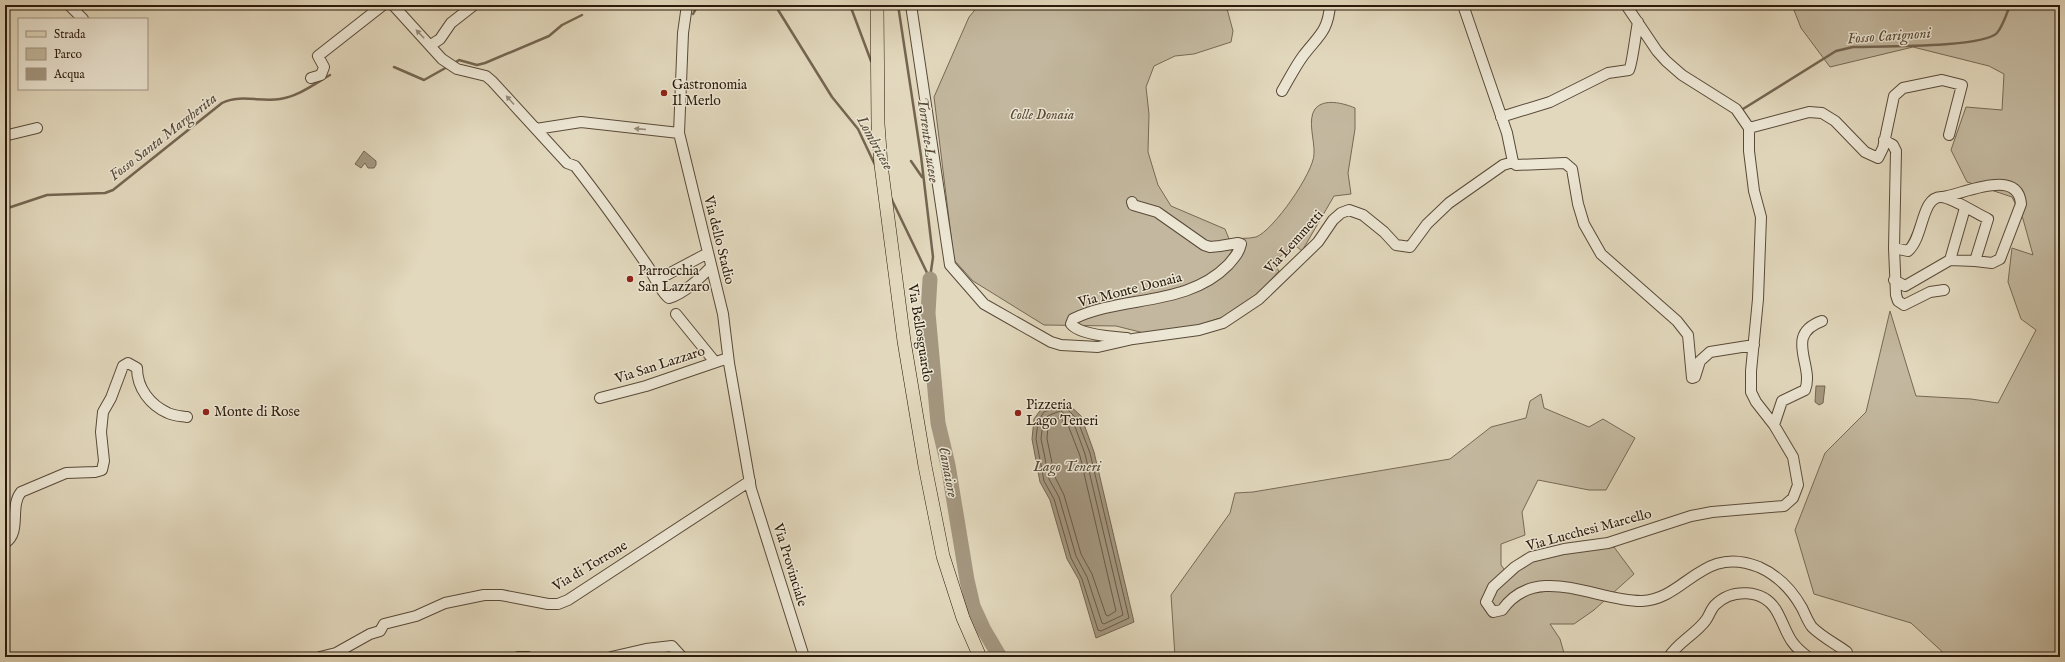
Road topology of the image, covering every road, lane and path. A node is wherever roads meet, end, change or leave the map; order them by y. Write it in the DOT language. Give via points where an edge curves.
graph roads {
  1 [pos="70,5"];
  2 [pos="383,5"];
  3 [pos="393,5"];
  4 [pos="474,5"];
  5 [pos="687,5"];
  6 [pos="877,5"];
  7 [pos="911,5"];
  8 [pos="1330,5"];
  9 [pos="1463,5"];
  10 [pos="1626,5"];
  11 [pos="82,18"];
  12 [pos="1638,22"];
  13 [pos="431,45"];
  14 [pos="311,78"];
  15 [pos="1282,91"];
  16 [pos="1501,117"];
  17 [pos="37,128"];
  18 [pos="1749,128"];
  19 [pos="536,129"];
  20 [pos="679,132"];
  21 [pos="5,133"];
  22 [pos="1949,135"];
  23 [pos="1884,140"];
  24 [pos="1513,162"];
  25 [pos="1941,197"];
  26 [pos="1132,202"];
  27 [pos="1965,208"];
  28 [pos="1894,248"];
  29 [pos="708,252"];
  30 [pos="1950,260"];
  31 [pos="1975,261"];
  32 [pos="711,267"];
  33 [pos="657,280"];
  34 [pos="1894,280"];
  35 [pos="1944,290"];
  36 [pos="676,314"];
  37 [pos="1822,321"];
  38 [pos="1133,339"];
  39 [pos="1754,345"];
  40 [pos="728,358"];
  41 [pos="715,362"];
  42 [pos="600,398"];
  43 [pos="187,417"];
  44 [pos="1774,425"];
  45 [pos="750,481"];
  46 [pos="5,543"];
  47 [pos="320,657"];
  48 [pos="518,657"];
  49 [pos="528,657"];
  50 [pos="611,657"];
  51 [pos="682,657"];
  52 [pos="804,657"];
  53 [pos="980,657"];
  54 [pos="1669,657"];
  55 [pos="1808,657"];
  56 [pos="1847,657"];
  1 -- 11 [label="street"];
  2 -- 14 [label="street" via="318,56 324,67 323,71"];
  13 -- 3 [label="street, one-way"];
  4 -- 13 [label="street" via="451,23 440,39"];
  5 -- 20 [label="street, Via dello Stadio" via="683,33"];
  6 -- 53 [label="main road, Via Bellosguardo" via="878,124 885,205 925,466 943,556 963,618"];
  7 -- 38 [label="street, Via Lemmetti" via="950,265 984,304 1051,342 1088,347"];
  8 -- 15 [label="street" via="1325,28 1303,56"];
  9 -- 16 [label="street"];
  10 -- 12 [label="street"];
  12 -- 16 [label="street" via="1633,44 1632,67 1629,70 1608,73 1550,102"];
  12 -- 18 [label="street" via="1666,61 1682,75 1736,109"];
  19 -- 13 [label="street, one-way" via="486,76 457,69 446,62"];
  16 -- 24 [label="street"];
  17 -- 21 [label="street"];
  18 -- 23 [label="street" via="1809,112 1822,113 1835,121 1865,152 1878,158"];
  18 -- 39 [label="street, Via Lucchesi Marcello" via="1754,191 1760,217"];
  20 -- 19 [label="street, one-way" via="581,122"];
  19 -- 33 [label="street" via="567,163 575,166 609,208"];
  20 -- 29 [label="street, Via dello Stadio"];
  22 -- 23 [label="street" via="1962,86 1942,80 1903,88 1894,96"];
  23 -- 28 [label="street" via="1894,145 1896,151"];
  24 -- 38 [label="street, Via Lemmetti" via="1504,165 1448,203 1427,224 1410,247 1396,245 1363,215 1348,210 1340,213 1306,253 1259,299 1238,315 1223,323 1199,330"];
  24 -- 39 [label="street" via="1516,166 1565,163 1572,169 1584,224 1601,254 1677,321 1688,335 1692,378 1695,377 1700,361 1710,352"];
  25 -- 27 [label="street"];
  25 -- 28 [label="street" via="1927,204 1915,246 1908,251"];
  25 -- 31 [label="street" via="2007,184 2015,188 2020,196 2021,204 2000,259 1992,263"];
  26 -- 38 [label="street, Via Monte Donaia" via="1133,205 1157,212 1210,247 1238,242 1241,244 1235,258 1220,272 1187,290 1101,309 1073,319 1071,324 1094,334"];
  27 -- 30 [label="street"];
  27 -- 31 [label="street" via="1988,219"];
  28 -- 34 [label="street"];
  29 -- 32 [label="street, Via dello Stadio"];
  29 -- 33 [label="street"];
  30 -- 31 [label="street"];
  30 -- 34 [label="street" via="1905,286"];
  32 -- 33 [label="street" via="700,278 669,298"];
  32 -- 40 [label="street, Via dello Stadio" via="723,314"];
  34 -- 35 [label="street" via="1898,301 1904,305 1930,292"];
  36 -- 41 [label="street"];
  37 -- 44 [label="street" via="1812,324 1804,334 1803,357 1808,382 1805,390 1782,401"];
  39 -- 44 [label="street, Via Lucchesi Marcello" via="1751,392"];
  40 -- 41 [label="street, Via San Lazzaro"];
  40 -- 45 [label="street, Via dello Stadio"];
  41 -- 42 [label="street, Via San Lazzaro" via="646,386"];
  43 -- 46 [label="street" via="169,414 158,407 143,393 137,368 128,363 123,366 103,412 102,470 66,473 21,492 17,496 14,513 14,532"];
  44 -- 56 [label="street, Via Lucchesi Marcello" via="1793,457 1796,468 1798,485 1793,498 1784,506 1691,516 1608,543 1531,557 1515,567 1493,587 1486,602 1493,612 1502,610 1522,592 1557,586 1576,587 1641,601 1654,599 1710,567 1737,561 1759,567 1778,578 1789,588 1812,626 1847,652"];
  45 -- 47 [label="street, Via di Torrone" via="568,600 548,604 501,595 484,595 445,603 416,616 384,624 380,631 336,653"];
  45 -- 52 [label="street, Via Provinciale"];
  48 -- 49 [label="street"];
  50 -- 51 [label="street" via="672,646"];
  54 -- 55 [label="street" via="1706,620 1714,606 1725,597 1745,592 1762,597 1776,609 1784,630 1796,648"];
}
